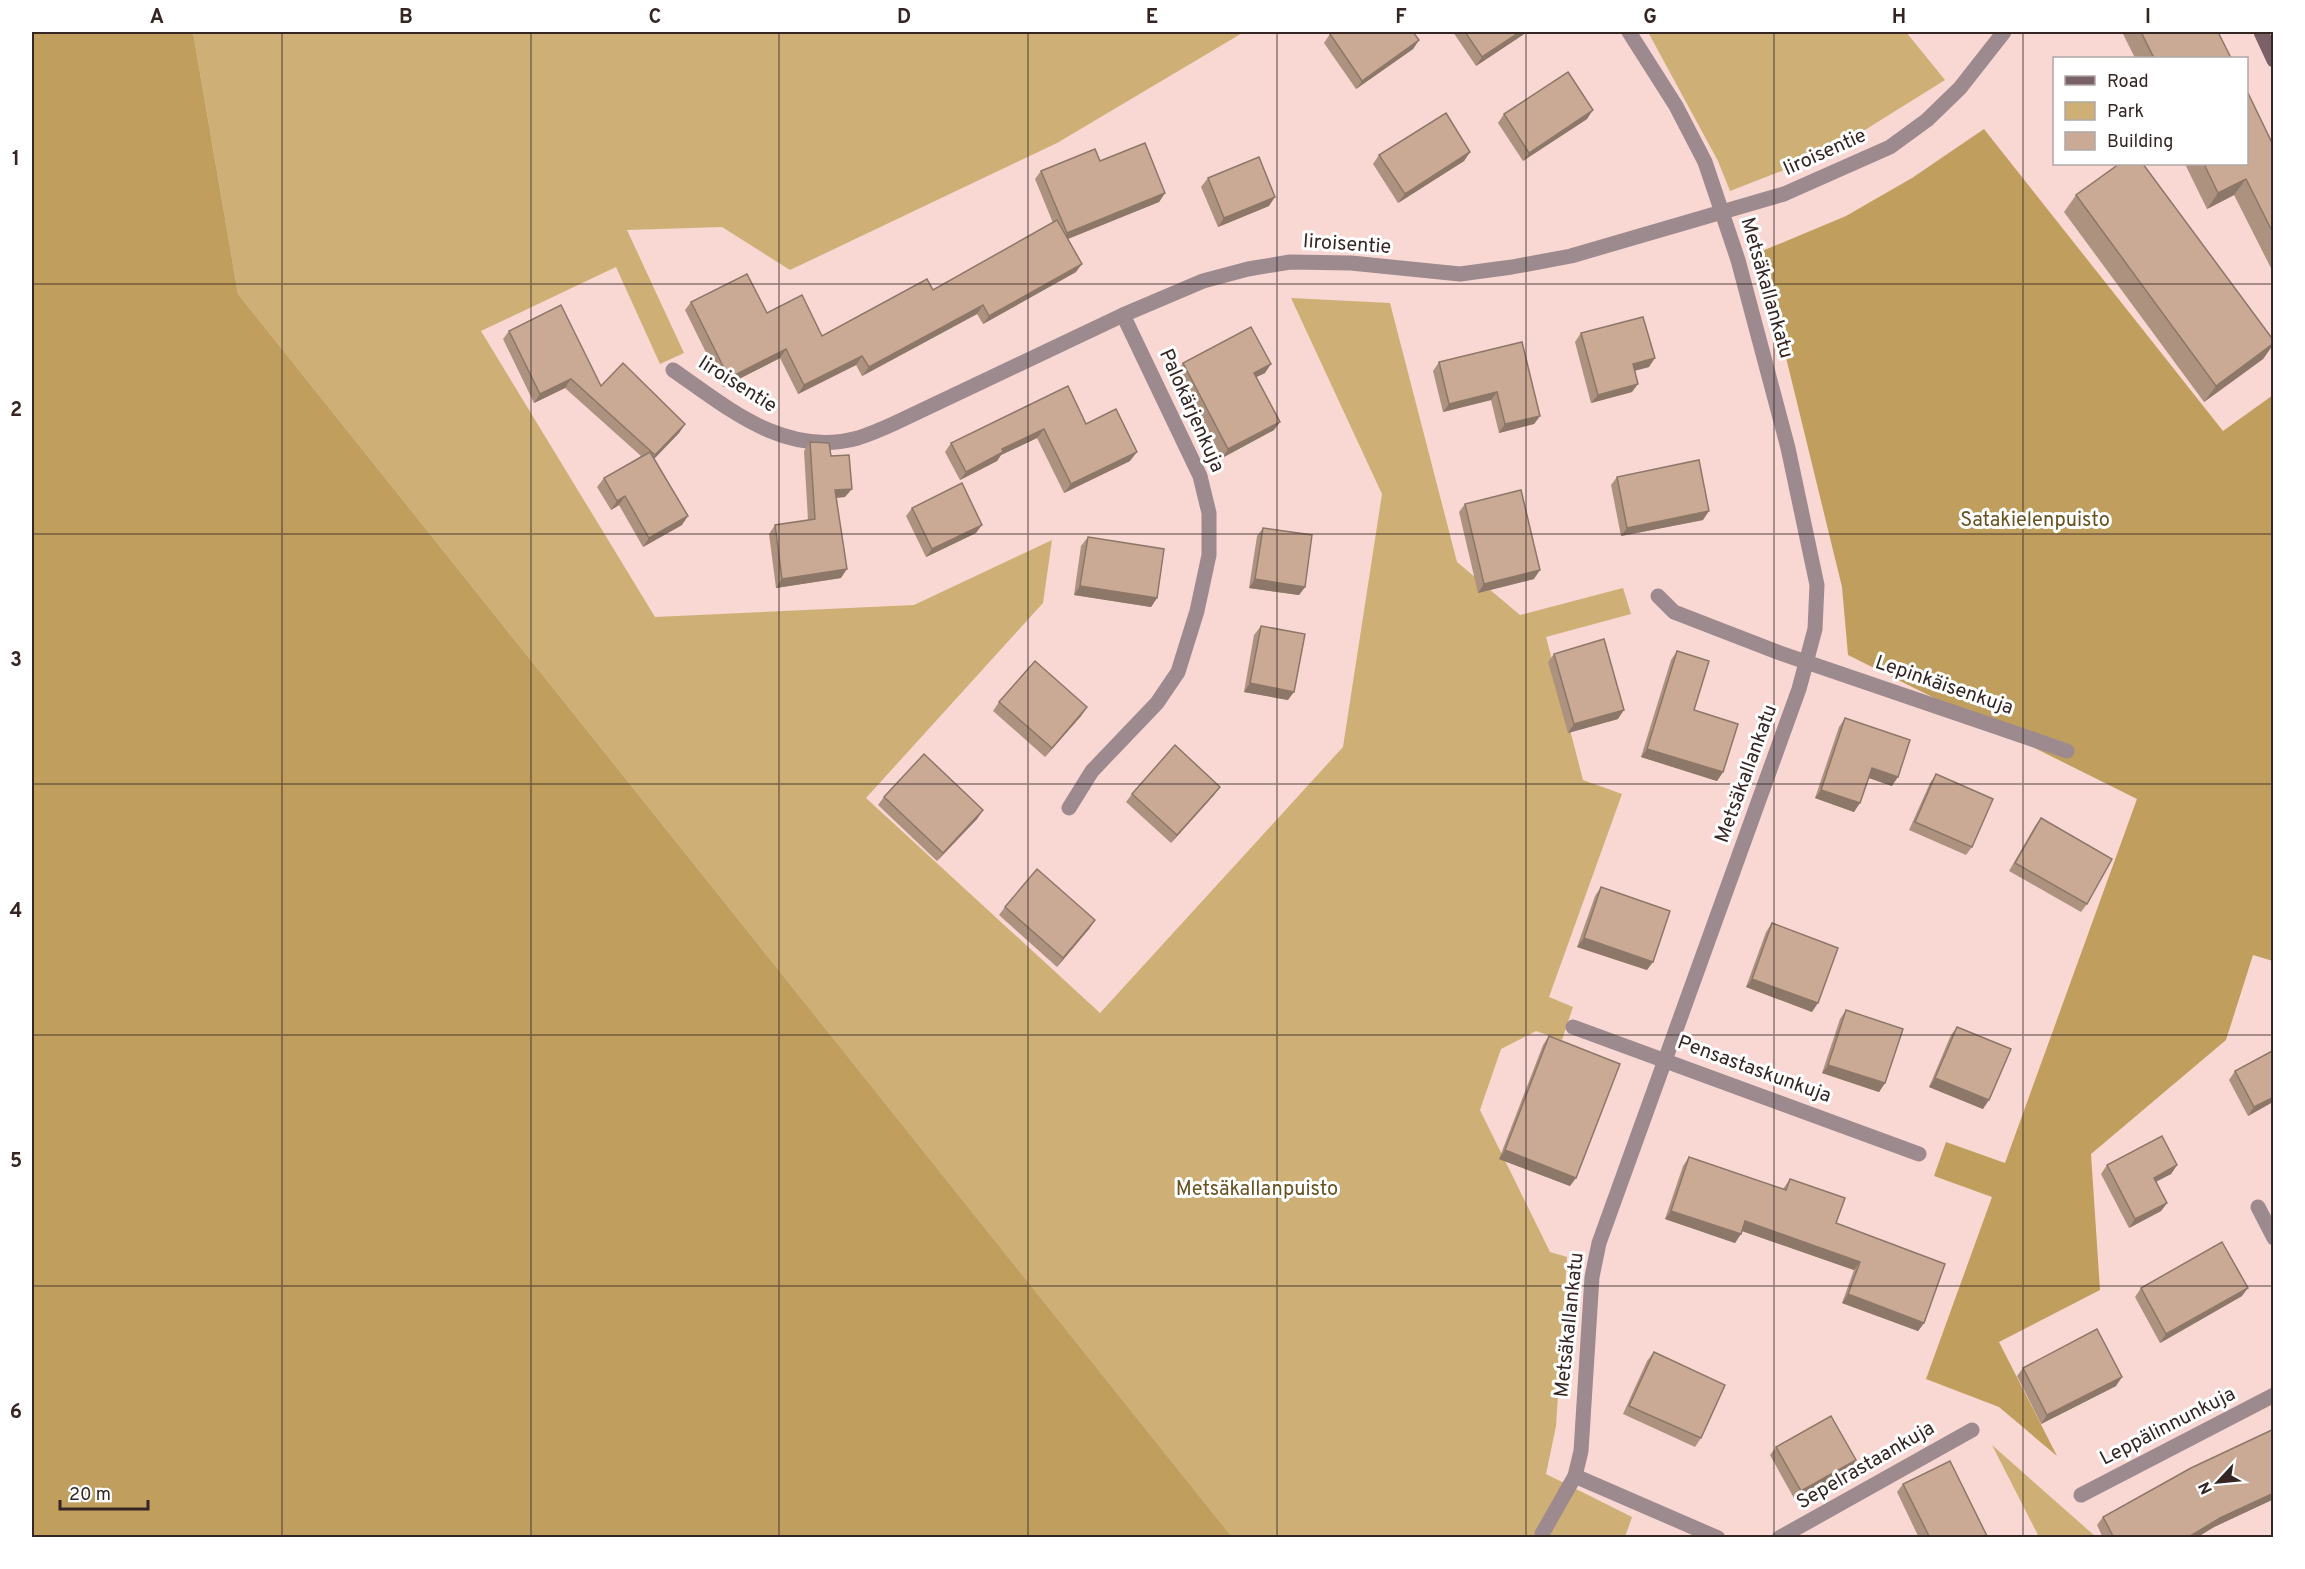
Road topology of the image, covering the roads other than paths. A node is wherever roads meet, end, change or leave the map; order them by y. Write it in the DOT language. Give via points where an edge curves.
graph roads {
  1 [pos="1629,32"];
  2 [pos="2004,32"];
  3 [pos="2261,32"];
  4 [pos="2274,60"];
  5 [pos="1723,212"];
  6 [pos="1123,315"];
  7 [pos="673,370"];
  8 [pos="1658,596"];
  9 [pos="1808,662"];
  10 [pos="2067,750"];
  11 [pos="1069,808"];
  12 [pos="1573,1027"];
  13 [pos="1667,1060"];
  14 [pos="1919,1154"];
  15 [pos="2258,1207"];
  16 [pos="2274,1238"];
  17 [pos="2274,1395"];
  18 [pos="1972,1430"];
  19 [pos="1575,1476"];
  20 [pos="2081,1495"];
  21 [pos="1542,1534"];
  22 [pos="1718,1538"];
  23 [pos="1779,1538"];
  1 -- 5 [label="street, Metsäkallankatu" via="1701,153"];
  2 -- 5 [label="street, Iiroisentie" via="1960,88 1927,120 1890,147 1784,194"];
  3 -- 4 [label="street"];
  5 -- 6 [label="street, Iiroisentie" via="1571,256 1460,274 1351,263 1290,262 1248,269 1203,281"];
  5 -- 9 [label="street, Metsäkallankatu" via="1808,532 1817,585 1815,629"];
  6 -- 7 [label="street, Iiroisentie" via="857,438 817,441 784,437 749,423"];
  6 -- 11 [label="street, Palokärjenkuja" via="1200,476 1209,513 1209,555 1178,672 1157,703 1092,771"];
  8 -- 9 [label="street, Lepinkäisenkuja" via="1674,612"];
  9 -- 10 [label="street, Lepinkäisenkuja"];
  9 -- 13 [label="street, Metsäkallankatu"];
  12 -- 13 [label="street, Pensastaskunkuja"];
  13 -- 14 [label="street, Pensastaskunkuja"];
  13 -- 19 [label="street, Metsäkallankatu" via="1599,1243 1592,1277 1581,1451"];
  15 -- 16 [label="street"];
  17 -- 20 [label="street, Leppälinnunkuja"];
  18 -- 23 [label="street, Sepelrastaankuja"];
  19 -- 21 [label="street, Metsäkallankatu"];
  19 -- 22 [label="street"];
}
